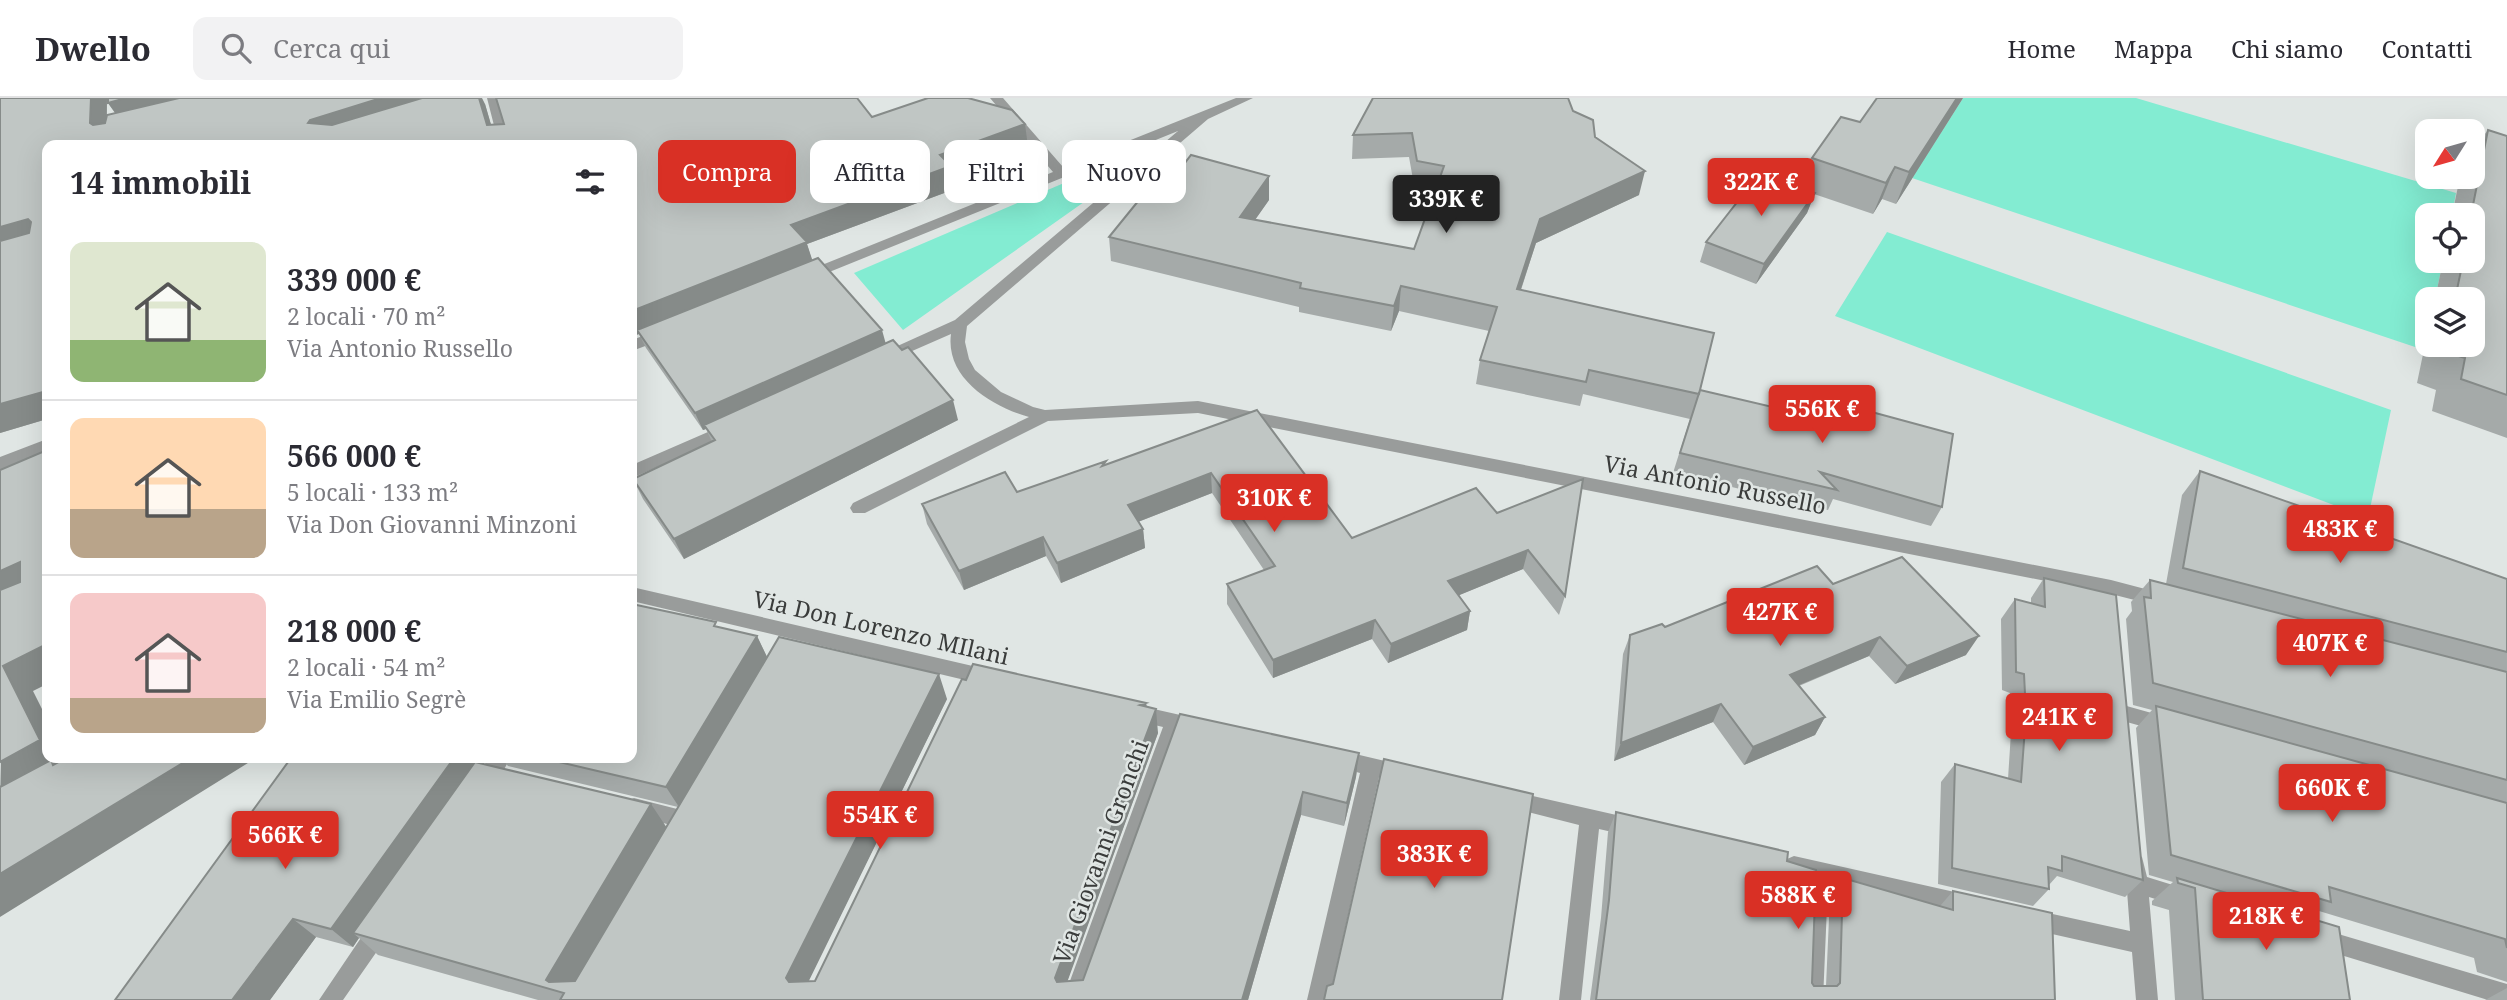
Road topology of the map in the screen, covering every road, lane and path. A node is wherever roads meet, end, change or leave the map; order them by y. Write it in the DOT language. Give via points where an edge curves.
graph roads {
  1 [pos="494,98"];
  2 [pos="996,98"];
  3 [pos="1247,98"];
  4 [pos="1204,115"];
  5 [pos="505,140"];
  6 [pos="1061,173"];
  7 [pos="796,280"];
  8 [pos="960,324"];
  9 [pos="682,326"];
  10 [pos="637,344"];
  11 [pos="872,364"];
  12 [pos="1045,416"];
  13 [pos="745,421"];
  14 [pos="42,447"];
  15 [pos="0,464"];
  16 [pos="637,470"];
  17 [pos="859,508"];
  18 [pos="2111,587"];
  19 [pos="637,595"];
  20 [pos="2177,604"];
  21 [pos="2114,612"];
  22 [pos="795,632"];
  23 [pos="781,656"];
  24 [pos="1012,683"];
  25 [pos="2120,687"];
  26 [pos="1121,709"];
  27 [pos="2123,713"];
  28 [pos="1175,722"];
  29 [pos="1214,731"];
  30 [pos="2189,731"];
  31 [pos="2125,739"];
  32 [pos="1319,755"];
  33 [pos="495,765"];
  34 [pos="1371,767"];
  35 [pos="516,779"];
  36 [pos="1423,779"];
  37 [pos="1487,794"];
  38 [pos="620,804"];
  39 [pos="466,807"];
  40 [pos="1590,818"];
  41 [pos="1657,834"];
  42 [pos="671,844"];
  43 [pos="2134,844"];
  44 [pos="1777,862"];
  45 [pos="1818,871"];
  46 [pos="2137,884"];
  47 [pos="2203,903"];
  48 [pos="394,908"];
  49 [pos="2296,931"];
  50 [pos="2142,944"];
  51 [pos="2507,995"];
  52 [pos="332,999"];
  53 [pos="1073,1000"];
  54 [pos="1318,1000"];
  55 [pos="1570,1000"];
  56 [pos="1812,1000"];
  57 [pos="2147,1000"];
  1 -- 5 [label="street"];
  2 -- 6 [label="street"];
  3 -- 4 [label="street"];
  4 -- 6 [label="street"];
  4 -- 8 [label="street"];
  6 -- 7 [label="street"];
  8 -- 11 [label="street"];
  8 -- 12 [label="street, Via Antonio Russello" via="955,340 958,355 978,383 1006,405"];
  9 -- 10 [label="street"];
  12 -- 17 [label="street"];
  12 -- 18 [label="street, Via Antonio Russello" via="1198,407"];
  13 -- 16 [label="street"];
  14 -- 15 [label="street"];
  18 -- 20 [label="street, Via Antonio Russello"];
  18 -- 21 [label="street"];
  19 -- 22 [label="street, Via Don Lorenzo MIlani"];
  22 -- 23 [label="street"];
  22 -- 24 [label="street, Via Don Lorenzo MIlani" via="968,680"];
  25 -- 27 [label="street"];
  26 -- 28 [label="street"];
  27 -- 30 [label="street"];
  27 -- 31 [label="street"];
  28 -- 29 [label="street"];
  28 -- 53 [label="street, Via Giovanni Gronchi"];
  32 -- 34 [label="street"];
  33 -- 35 [label="street"];
  33 -- 39 [label="street"];
  34 -- 36 [label="street"];
  34 -- 54 [label="street"];
  37 -- 40 [label="street"];
  38 -- 42 [label="street" via="689,814"];
  40 -- 41 [label="street"];
  40 -- 55 [label="street"];
  43 -- 46 [label="street"];
  44 -- 45 [label="street"];
  45 -- 50 [label="street"];
  45 -- 56 [label="street"];
  46 -- 47 [label="street"];
  46 -- 50 [label="street"];
  48 -- 52 [label="street"];
  49 -- 51 [label="street"];
  50 -- 57 [label="street"];
}
